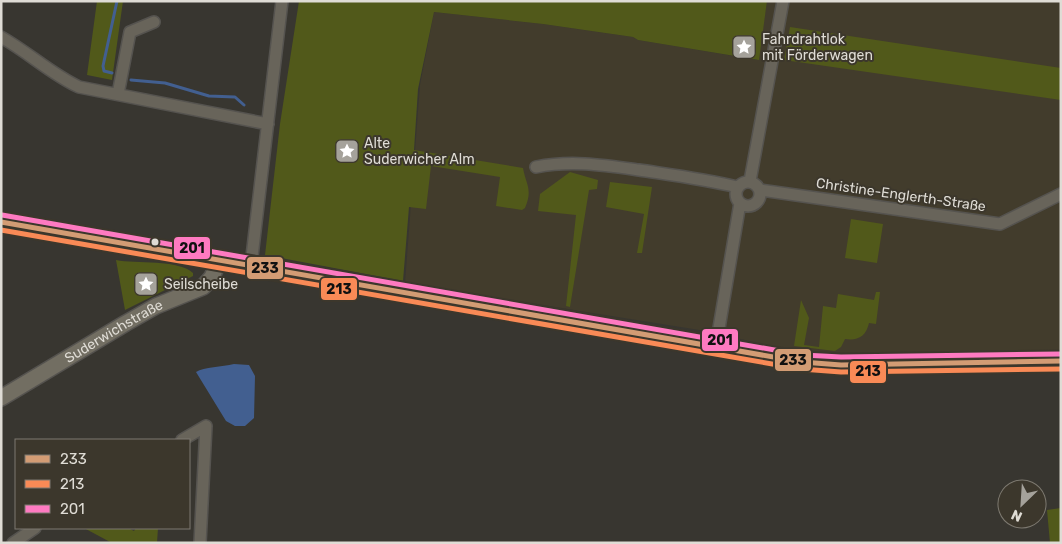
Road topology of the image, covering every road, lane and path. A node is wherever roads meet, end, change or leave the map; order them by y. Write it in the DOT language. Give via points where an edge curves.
graph roads {
  1 [pos="282,1"];
  2 [pos="783,1"];
  3 [pos="154,22"];
  4 [pos="1,37"];
  5 [pos="118,94"];
  6 [pos="268,124"];
  7 [pos="536,167"];
  8 [pos="750,181"];
  9 [pos="737,187"];
  10 [pos="760,190"];
  11 [pos="1061,194"];
  12 [pos="740,203"];
  13 [pos="1,222"];
  14 [pos="219,260"];
  15 [pos="250,265"];
  16 [pos="716,346"];
  17 [pos="1061,361"];
  18 [pos="1,398"];
  19 [pos="184,439"];
  20 [pos="33,529"];
  21 [pos="12,542"];
  22 [pos="200,543"];
  1 -- 6 [label="street"];
  2 -- 8 [label="street"];
  3 -- 5 [label="street" via="130,32"];
  4 -- 5 [label="street" via="66,81 79,87"];
  5 -- 6 [label="street"];
  6 -- 15 [label="street"];
  7 -- 9 [label="street" via="582,162 701,178"];
  8 -- 9 [label="street"];
  8 -- 10 [label="street"];
  9 -- 12 [label="street" via="735,194"];
  10 -- 11 [label="street, Christine-Englerth-Straße" via="1000,224"];
  10 -- 12 [label="street" via="754,204"];
  12 -- 16 [label="street"];
  13 -- 14 [label="street"];
  14 -- 15 [label="main road"];
  14 -- 18 [label="main road, Suderwichstraße" via="212,277 202,286 156,306"];
  15 -- 16 [label="main road"];
  16 -- 17 [label="main road" via="802,362 841,365"];
  19 -- 22 [label="street" via="206,426"];
  20 -- 21 [label="street"];
}
